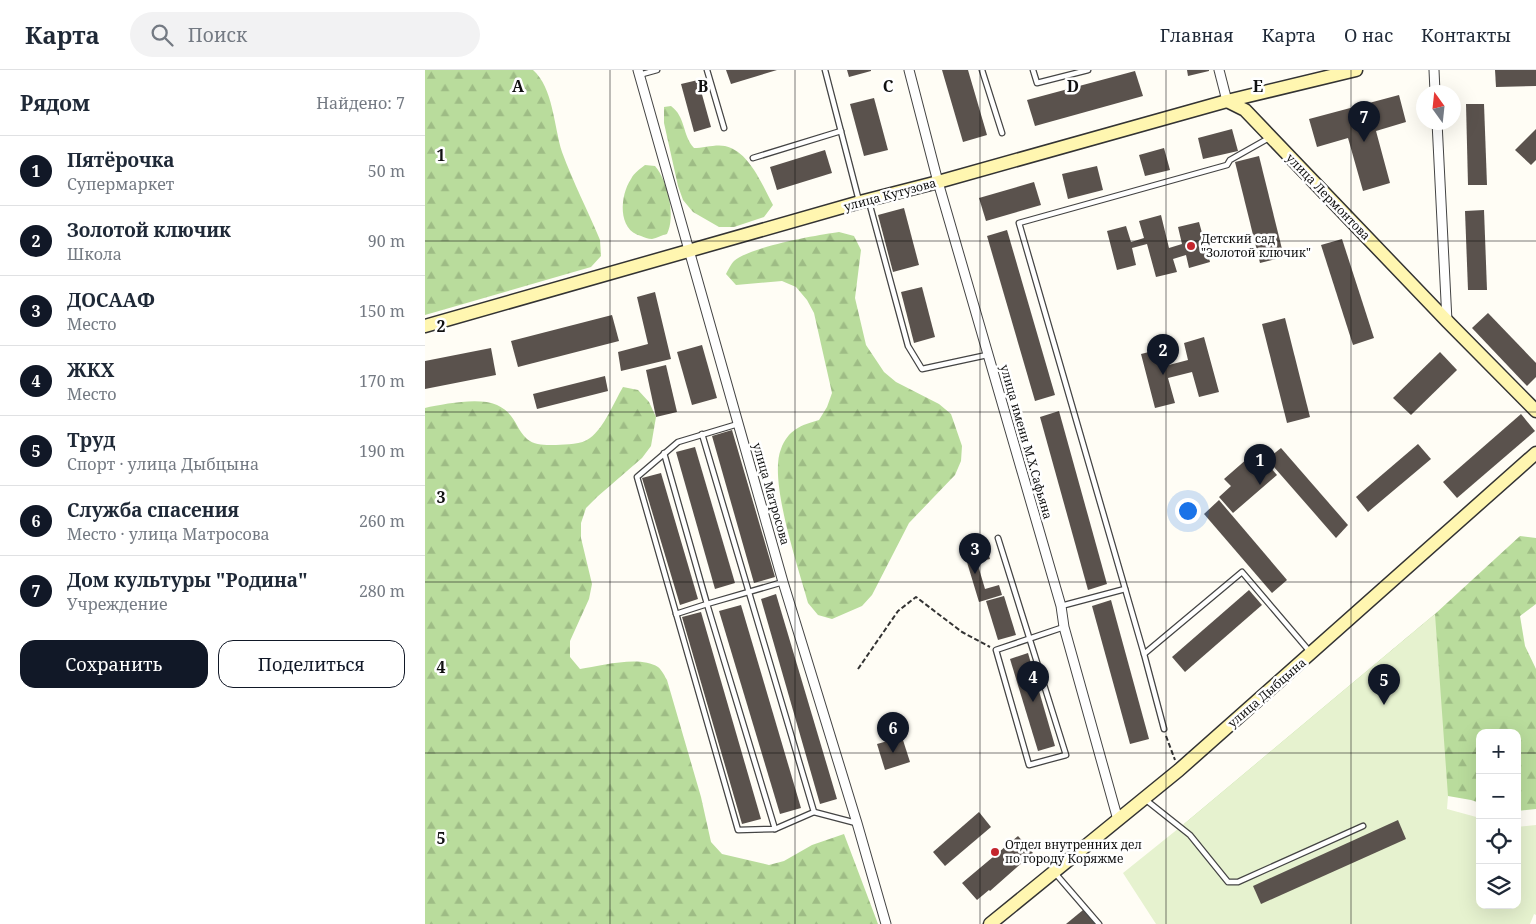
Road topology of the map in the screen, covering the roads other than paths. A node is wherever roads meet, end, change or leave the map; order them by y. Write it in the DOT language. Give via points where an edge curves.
graph roads {
  1 [pos="657,70"];
  2 [pos="707,70"];
  3 [pos="825,70"];
  4 [pos="909,70"];
  5 [pos="983,70"];
  6 [pos="1033,70"];
  7 [pos="1088,70"];
  8 [pos="1219,70"];
  9 [pos="1356,70"];
  10 [pos="1434,70"];
  11 [pos="638,73"];
  12 [pos="1435,85"];
  13 [pos="1227,101"];
  14 [pos="724,128"];
  15 [pos="1437,130"];
  16 [pos="841,131"];
  17 [pos="1002,133"];
  18 [pos="1270,137"];
  19 [pos="753,158"];
  20 [pos="938,182"];
  21 [pos="864,201"];
  22 [pos="690,252"];
  23 [pos="1447,321"];
  24 [pos="425,326"];
  25 [pos="987,355"];
  26 [pos="1536,411"];
  27 [pos="738,424"];
  28 [pos="702,434"];
  29 [pos="1536,453"];
  30 [pos="665,454"];
  31 [pos="998,538"];
  32 [pos="783,582"];
  33 [pos="1125,589"];
  34 [pos="749,592"];
  35 [pos="707,604"];
  36 [pos="1061,606"];
  37 [pos="676,614"];
  38 [pos="1065,627"];
  39 [pos="1031,639"];
  40 [pos="1144,654"];
  41 [pos="1311,654"];
  42 [pos="1164,729"];
  43 [pos="1144,799"];
  44 [pos="814,812"];
  45 [pos="1118,820"];
  46 [pos="857,823"];
  47 [pos="1363,826"];
  48 [pos="775,829"];
  49 [pos="1054,872"];
  50 [pos="886,924"];
  51 [pos="989,924"];
  52 [pos="1099,924"];
  1 -- 11 [label="lane"];
  2 -- 14 [label="lane"];
  3 -- 16 [label="lane"];
  4 -- 20 [label="street, улица имени М.Х.Сафьяна"];
  5 -- 17 [label="lane"];
  6 -- 7 [label="lane" via="1037,83"];
  8 -- 13 [label="street"];
  9 -- 13 [label="street, улица Кутузова"];
  10 -- 12 [label="street"];
  11 -- 22 [label="street, улица Матросова"];
  13 -- 18 [label="street, улица Лермонтова" via="1245,110"];
  13 -- 20 [label="street, улица Кутузова"];
  15 -- 23 [label="street"];
  16 -- 19 [label="lane"];
  16 -- 21 [label="lane"];
  18 -- 23 [label="street, улица Лермонтова"];
  18 -- 33 [label="lane" via="1230,160 1227,165 1019,223"];
  20 -- 21 [label="street, улица Кутузова"];
  20 -- 25 [label="street, улица имени М.Х.Сафьяна"];
  21 -- 22 [label="street, улица Кутузова"];
  21 -- 25 [label="lane" via="908,346 922,370"];
  22 -- 24 [label="street, улица Кутузова"];
  22 -- 27 [label="street, улица Матросова"];
  23 -- 26 [label="street, улица Лермонтова"];
  25 -- 36 [label="street, улица имени М.Х.Сафьяна"];
  27 -- 28 [label="lane"];
  27 -- 32 [label="street, улица Матросова"];
  28 -- 30 [label="lane" via="678,442"];
  28 -- 34 [label="lane"];
  29 -- 41 [label="street, улица Дыбцына"];
  30 -- 35 [label="lane"];
  30 -- 37 [label="lane" via="637,477"];
  31 -- 39 [label="lane"];
  32 -- 34 [label="lane"];
  32 -- 46 [label="street, улица Матросова"];
  33 -- 36 [label="lane"];
  33 -- 40 [label="lane"];
  34 -- 35 [label="lane"];
  34 -- 44 [label="lane"];
  35 -- 37 [label="lane"];
  35 -- 48 [label="lane"];
  36 -- 38 [label="street, улица имени М.Х.Сафьяна"];
  37 -- 48 [label="lane" via="738,830"];
  38 -- 39 [label="lane"];
  38 -- 45 [label="street, улица имени М.Х.Сафьяна"];
  39 -- 39 [label="lane" via="996,650 1029,765 1066,755"];
  40 -- 41 [label="lane" via="1242,572"];
  40 -- 42 [label="lane"];
  41 -- 43 [label="street, улица Дыбцына"];
  43 -- 45 [label="street, улица Дыбцына"];
  43 -- 47 [label="lane" via="1190,835 1232,883"];
  44 -- 46 [label="lane"];
  44 -- 48 [label="lane"];
  45 -- 49 [label="street, улица Дыбцына"];
  46 -- 50 [label="street, улица Матросова"];
  49 -- 51 [label="street, улица Дыбцына"];
  49 -- 52 [label="lane"];
}
